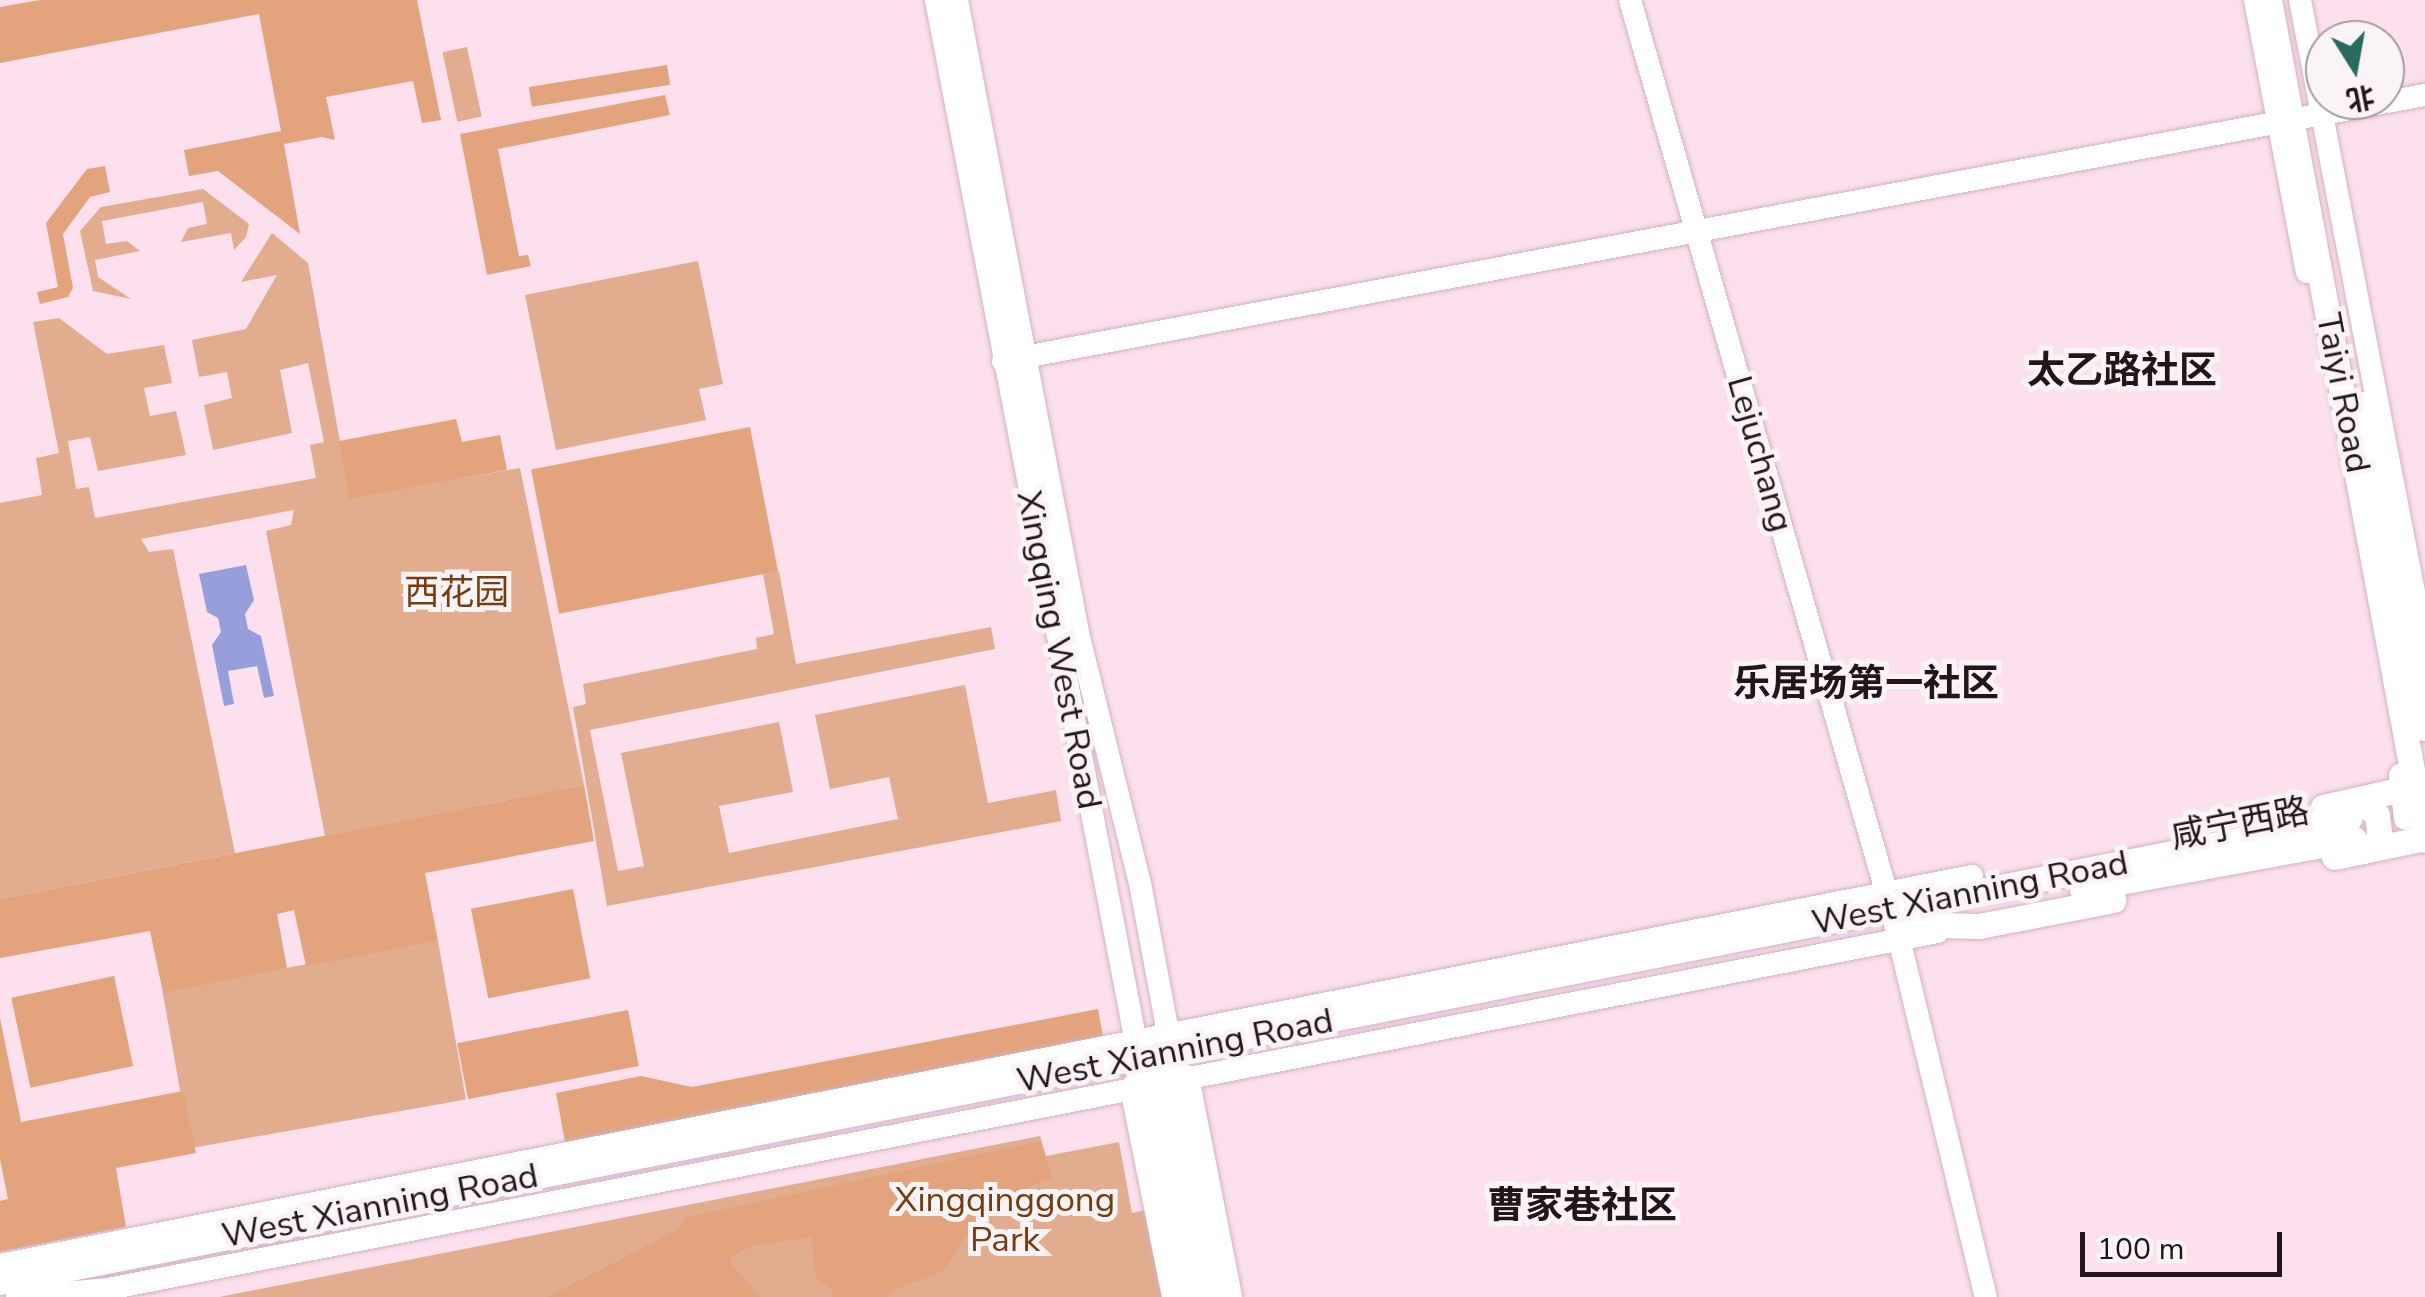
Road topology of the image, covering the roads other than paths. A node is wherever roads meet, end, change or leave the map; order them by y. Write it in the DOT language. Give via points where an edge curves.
graph roads {
  1 [pos="936,0"];
  2 [pos="957,0"];
  3 [pos="1630,0"];
  4 [pos="2254,0"];
  5 [pos="2269,0"];
  6 [pos="2285,0"];
  7 [pos="2300,0"];
  8 [pos="2425,95"];
  9 [pos="2300,119"];
  10 [pos="1696,230"];
  11 [pos="1015,360"];
  12 [pos="2425,649"];
  13 [pos="2425,728"];
  14 [pos="2414,786"];
  15 [pos="2405,819"];
  16 [pos="2355,827"];
  17 [pos="2425,839"];
  18 [pos="1893,916"];
  19 [pos="1155,1065"];
  20 [pos="36,1258"];
  21 [pos="104,1261"];
  22 [pos="0,1264"];
  23 [pos="0,1282"];
  24 [pos="14,1297"];
  25 [pos="1172,1297"];
  26 [pos="1194,1297"];
  27 [pos="1212,1297"];
  28 [pos="1232,1297"];
  29 [pos="1986,1297"];
  1 -- 11 [label="street, Xingqing West Road"];
  2 -- 11 [label="street, Xingqing West Road"];
  3 -- 10 [label="street, Lejuchang"];
  4 -- 9 [label="street"];
  5 -- 9 [label="main road, Taiyi Road"];
  6 -- 9 [label="main road, Taiyi Road"];
  7 -- 9 [label="street"];
  8 -- 9 [label="street"];
  9 -- 10 [label="street"];
  9 -- 12 [label="street"];
  9 -- 13 [label="main road, Taiyi Road"];
  9 -- 14 [label="main road, Taiyi Road"];
  10 -- 11 [label="street"];
  10 -- 18 [label="street, Lejuchang"];
  11 -- 19 [label="street, Xingqing West Road"];
  11 -- 19 [label="street, Xingqing West Road" via="1140,883"];
  14 -- 15 [label="street"];
  14 -- 16 [label="main road, 咸宁西路"];
  14 -- 17 [label="main road, Taiyi Road"];
  16 -- 17 [label="main road, 咸宁西路"];
  16 -- 18 [label="main road, West Xianning Road"];
  16 -- 18 [label="main road, 咸宁西路" via="1972,876"];
  16 -- 18 [label="main road, 咸宁西路" via="1979,926"];
  18 -- 19 [label="main road, West Xianning Road"];
  18 -- 19 [label="street" via="1851,946"];
  18 -- 19 [label="street" via="1836,903"];
  18 -- 29 [label="street, Lejuchang"];
  19 -- 20 [label="street"];
  19 -- 21 [label="main road, West Xianning Road"];
  19 -- 24 [label="main road, West Xianning Road"];
  19 -- 25 [label="street"];
  19 -- 26 [label="street, Xingqing West Road"];
  19 -- 27 [label="street, Xingqing West Road"];
  19 -- 28 [label="street"];
  20 -- 21 [label="main road"];
  20 -- 22 [label="street"];
  21 -- 23 [label="main road, West Xianning Road"];
}
